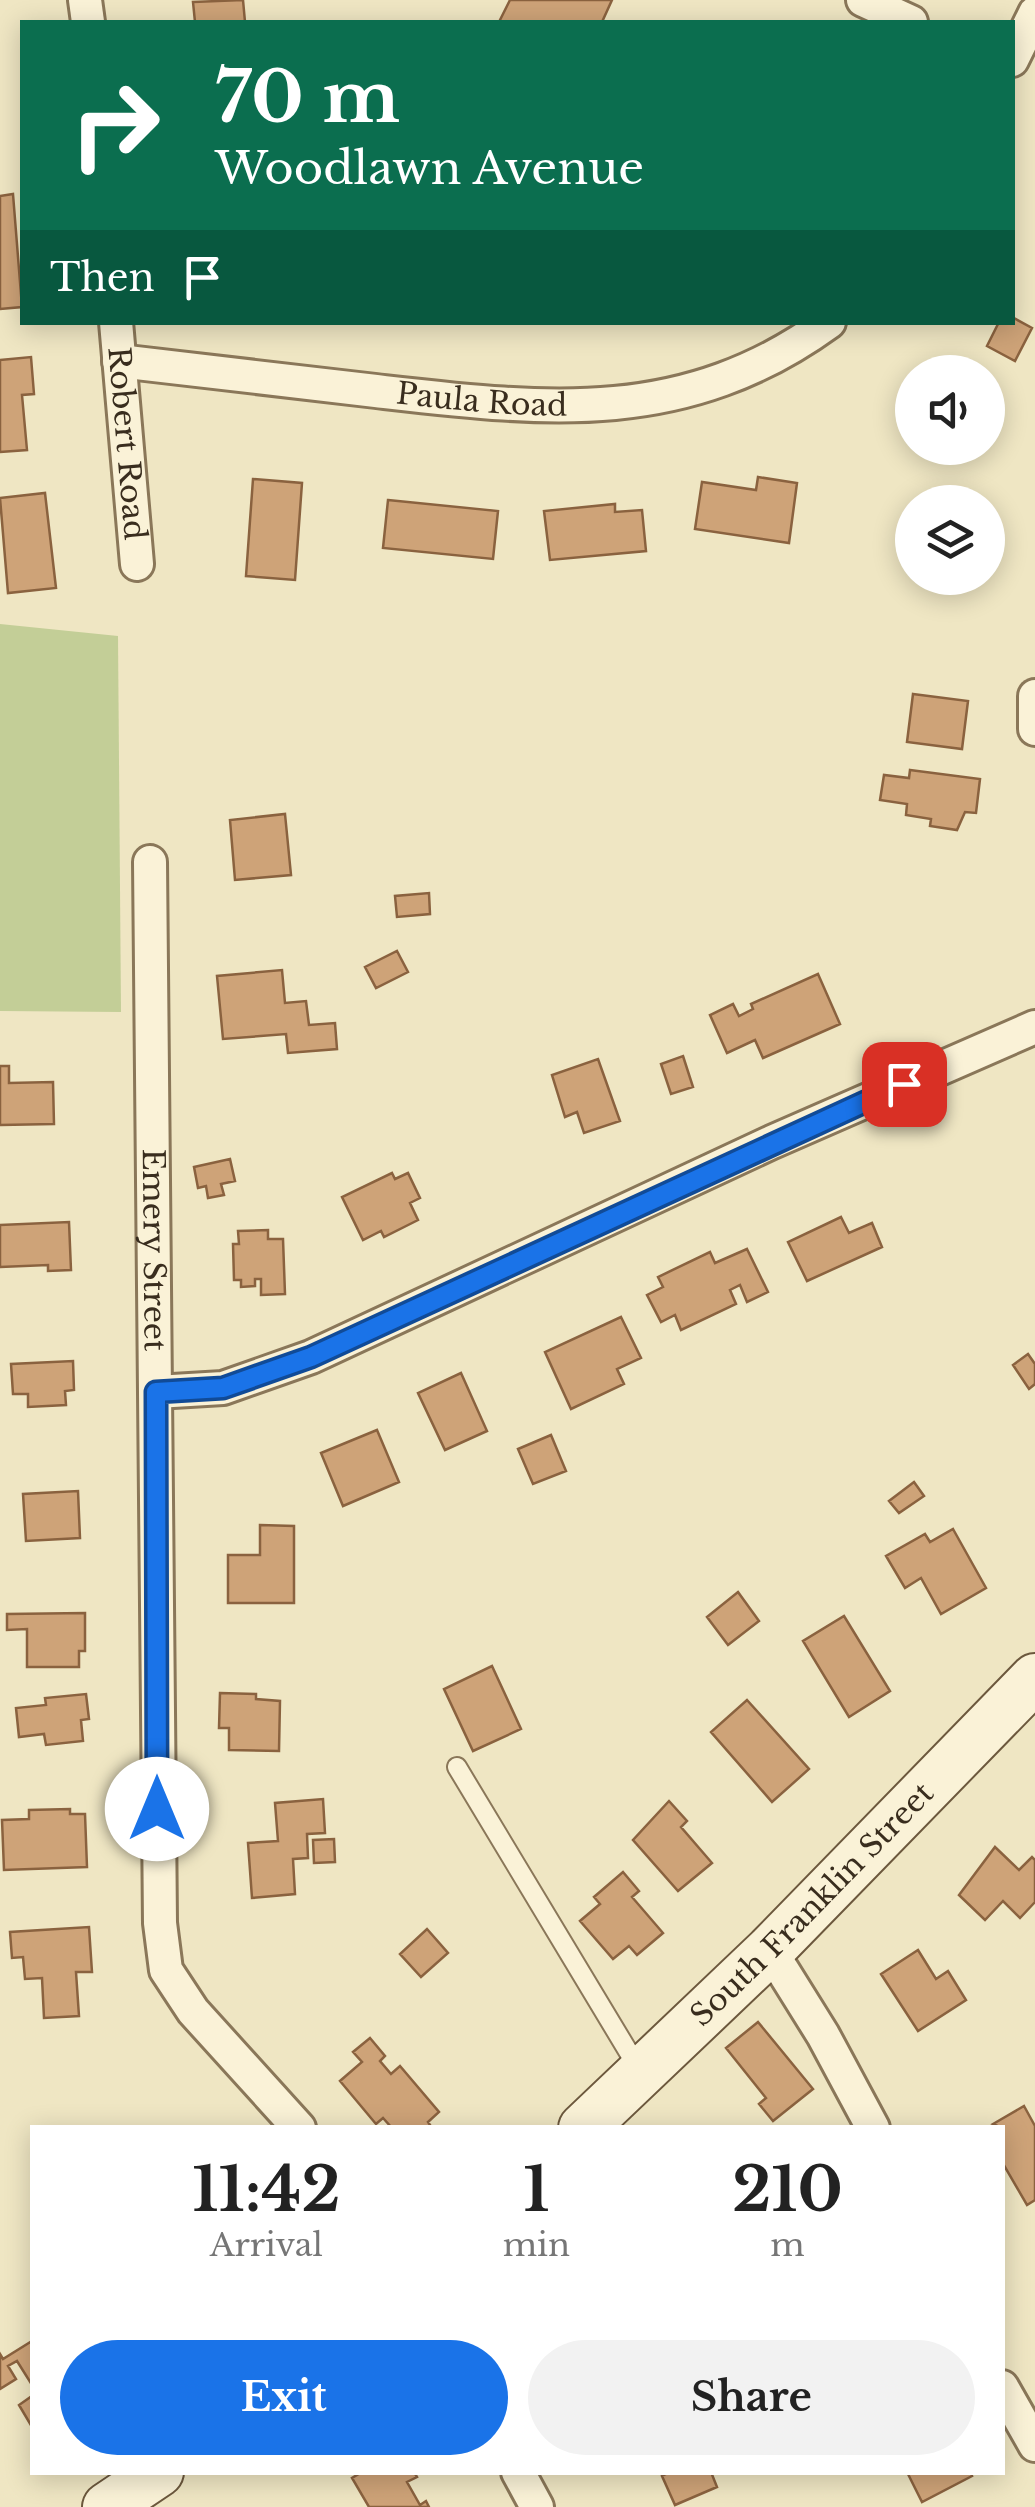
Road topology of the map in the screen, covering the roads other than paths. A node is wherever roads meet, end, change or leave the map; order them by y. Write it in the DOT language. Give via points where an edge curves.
graph roads {
  1 [pos="863,0"];
  2 [pos="1035,12"];
  3 [pos="907,20"];
  4 [pos="1015,54"];
  5 [pos="116,325"];
  6 [pos="825,325"];
  7 [pos="119,362"];
  8 [pos="137,564"];
  9 [pos="1035,696"];
  10 [pos="1035,729"];
  11 [pos="150,862"];
  12 [pos="1035,1027"];
  13 [pos="156,1392"];
  14 [pos="1035,1678"];
  15 [pos="457,1767"];
  16 [pos="770,1950"];
  17 [pos="642,2073"];
  18 [pos="296,2125"];
  19 [pos="586,2125"];
  20 [pos="870,2125"];
  21 [pos="1005,2392"];
  22 [pos="1035,2446"];
  23 [pos="155,2475"];
  24 [pos="520,2475"];
  25 [pos="117,2504"];
  26 [pos="537,2507"];
  1 -- 3 [label="street"];
  2 -- 4 [label="street"];
  5 -- 7 [label="street, Robert Road"];
  6 -- 7 [label="street, Paula Road" via="795,348 739,373 680,394 603,408 527,408"];
  7 -- 8 [label="street, Robert Road"];
  9 -- 10 [label="street"];
  11 -- 13 [label="street, Emery Street"];
  12 -- 13 [label="street" via="311,1357 223,1388"];
  13 -- 18 [label="street, Emery Street" via="157,1847 166,1970 193,2011"];
  14 -- 16 [label="main road, South Franklin Street"];
  15 -- 17 [label="lane"];
  16 -- 17 [label="main road, South Franklin Street"];
  16 -- 20 [label="street"];
  17 -- 19 [label="main road, South Franklin Street"];
  21 -- 22 [label="street"];
  23 -- 25 [label="main road"];
  24 -- 26 [label="street"];
}
